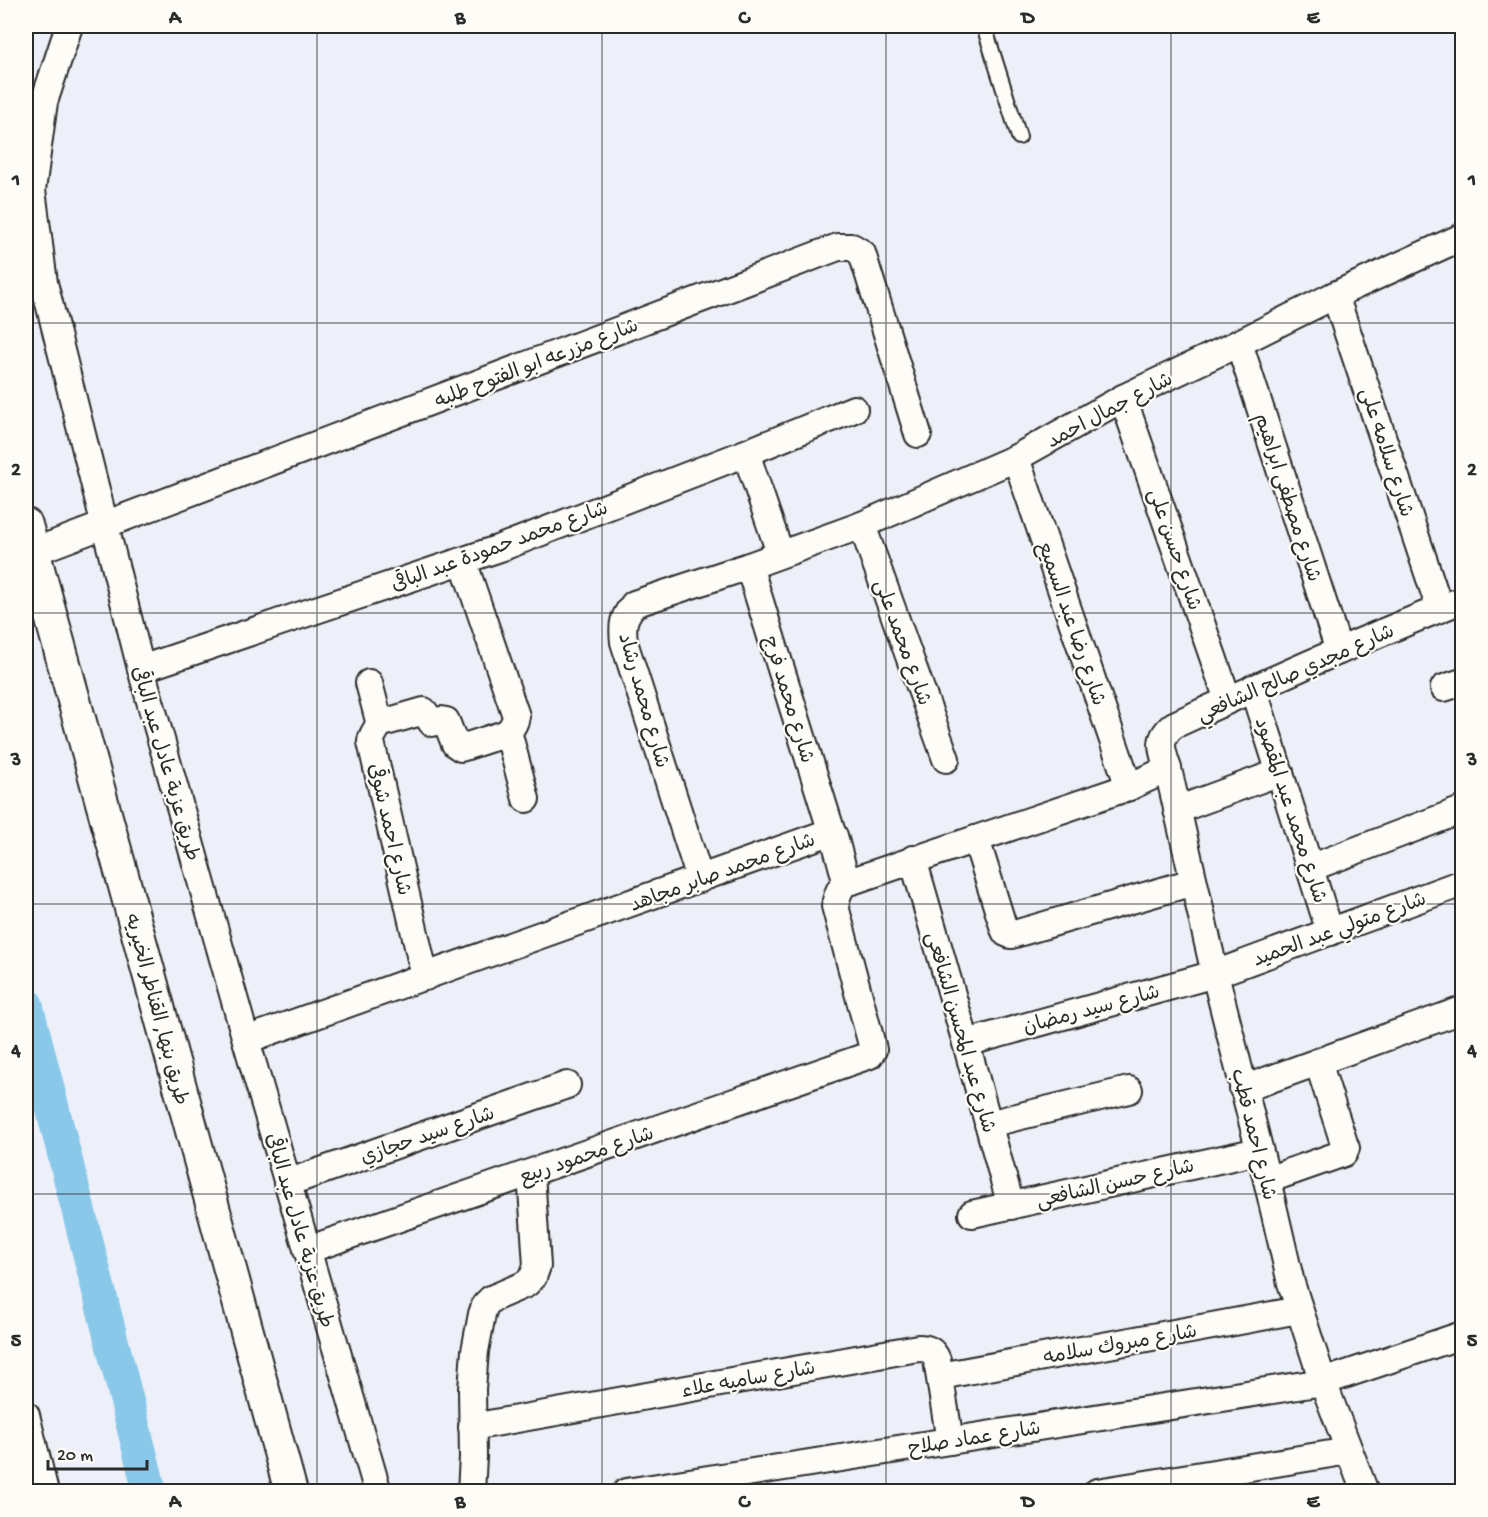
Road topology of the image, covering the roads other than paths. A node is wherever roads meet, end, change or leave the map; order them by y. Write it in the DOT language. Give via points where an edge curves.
graph roads {
  1 [pos="69,26"];
  2 [pos="984,26"];
  3 [pos="1019,137"];
  4 [pos="1462,237"];
  5 [pos="1335,295"];
  6 [pos="1239,343"];
  7 [pos="1123,398"];
  8 [pos="854,409"];
  9 [pos="918,434"];
  10 [pos="746,453"];
  11 [pos="1016,458"];
  12 [pos="104,525"];
  13 [pos="862,525"];
  14 [pos="29,539"];
  15 [pos="780,554"];
  16 [pos="463,561"];
  17 [pos="749,566"];
  18 [pos="1451,605"];
  19 [pos="1339,651"];
  20 [pos="141,669"];
  21 [pos="369,683"];
  22 [pos="1253,688"];
  23 [pos="1228,700"];
  24 [pos="379,724"];
  25 [pos="507,733"];
  26 [pos="946,759"];
  27 [pos="1168,769"];
  28 [pos="1280,772"];
  29 [pos="1129,787"];
  30 [pos="526,799"];
  31 [pos="1177,810"];
  32 [pos="1462,810"];
  33 [pos="832,832"];
  34 [pos="976,838"];
  35 [pos="913,860"];
  36 [pos="1310,868"];
  37 [pos="700,879"];
  38 [pos="847,879"];
  39 [pos="1193,882"];
  40 [pos="1462,883"];
  41 [pos="1330,932"];
  42 [pos="1215,974"];
  43 [pos="425,977"];
  44 [pos="1462,1010"];
  45 [pos="246,1040"];
  46 [pos="966,1043"];
  47 [pos="1318,1062"];
  48 [pos="567,1085"];
  49 [pos="1244,1089"];
  50 [pos="1129,1090"];
  51 [pos="988,1124"];
  52 [pos="1259,1151"];
  53 [pos="531,1173"];
  54 [pos="1267,1180"];
  55 [pos="287,1183"];
  56 [pos="1011,1206"];
  57 [pos="972,1214"];
  58 [pos="307,1250"];
  59 [pos="1299,1310"];
  60 [pos="1462,1335"];
  61 [pos="940,1376"];
  62 [pos="1323,1382"];
  63 [pos="26,1415"];
  64 [pos="472,1428"];
  65 [pos="950,1441"];
  66 [pos="1349,1451"];
  67 [pos="45,1491"];
  68 [pos="291,1491"];
  69 [pos="378,1491"];
  70 [pos="471,1491"];
  71 [pos="626,1491"];
  72 [pos="1097,1491"];
  73 [pos="1365,1491"];
  1 -- 12 [label="street, طريق عزبة عادل عبد الباقى" via="44,102 32,190 44,283"];
  2 -- 3 [label="lane"];
  4 -- 5 [label="street, شارع جمال احمد"];
  5 -- 6 [label="street, شارع جمال احمد"];
  5 -- 18 [label="street, شارع سلامه على"];
  6 -- 7 [label="street, شارع جمال احمد"];
  6 -- 19 [label="street, شارع مصطفى ابراهيم"];
  7 -- 11 [label="street, شارع جمال احمد"];
  7 -- 23 [label="street, شارع حسن على"];
  8 -- 10 [label="street, شارع محمد حمودة عبد الباقى"];
  9 -- 12 [label="street, شارع مزرعه ابو الفتوح طلبه" via="862,253 838,248"];
  10 -- 15 [label="street"];
  10 -- 16 [label="street, شارع محمد حمودة عبد الباقى"];
  11 -- 13 [label="street, شارع جمال احمد"];
  11 -- 29 [label="street, شارع رضا عبد السميع"];
  12 -- 14 [label="street, شارع مزرعه ابو الفتوح طلبه"];
  12 -- 20 [label="street, طريق عزبة عادل عبد الباقى"];
  13 -- 15 [label="street, شارع جمال احمد"];
  13 -- 26 [label="street, شارع محمد على"];
  14 -- 68 [label="street, طريق بنها, القناطر الخيريه"];
  15 -- 17 [label="street, شارع جمال احمد"];
  16 -- 20 [label="street, شارع محمد حمودة عبد الباقى"];
  16 -- 25 [label="street" via="516,716"];
  17 -- 33 [label="street, شارع محمد فرج"];
  17 -- 37 [label="street, شارع محمد رشاد" via="634,604 625,615 622,628"];
  18 -- 19 [label="street, شارع مجدي صالح الشافعي"];
  19 -- 22 [label="street, شارع مجدي صالح الشافعي"];
  20 -- 45 [label="street, طريق عزبة عادل عبد الباقى"];
  21 -- 24 [label="street, شارع احمد شوقى"];
  22 -- 23 [label="street, شارع مجدي صالح الشافعي"];
  22 -- 28 [label="street, شارع محمد عبد المقصود"];
  23 -- 27 [label="street, شارع مجدي صالح الشافعي" via="1167,731 1162,748"];
  24 -- 25 [label="street" via="424,711 432,723 446,721 455,744 461,748"];
  24 -- 43 [label="street, شارع احمد شوقى" via="371,742"];
  25 -- 30 [label="street"];
  27 -- 29 [label="street"];
  27 -- 31 [label="street, شارع احمد قطب"];
  28 -- 31 [label="street"];
  28 -- 36 [label="street, شارع محمد عبد المقصود"];
  29 -- 34 [label="street"];
  31 -- 39 [label="street, شارع احمد قطب"];
  32 -- 36 [label="street"];
  33 -- 37 [label="street, شارع محمد صابر مجاهد"];
  33 -- 38 [label="street, شارع محمد صابر مجاهد"];
  34 -- 35 [label="street"];
  34 -- 39 [label="street" via="1004,929 1011,935"];
  35 -- 38 [label="street" via="857,880"];
  35 -- 46 [label="street, شارع عبد المحسن الشافعى"];
  36 -- 41 [label="street, شارع محمد عبد المقصود"];
  37 -- 43 [label="street, شارع محمد صابر مجاهد"];
  38 -- 53 [label="street, شارع محمود ربيع" via="840,887 835,906 873,1050 870,1055"];
  39 -- 42 [label="street, شارع احمد قطب"];
  40 -- 41 [label="street, شارع متولي عبد الحميد"];
  41 -- 42 [label="street, شارع متولي عبد الحميد"];
  42 -- 46 [label="street, شارع سيد رمضان"];
  42 -- 49 [label="street, شارع احمد قطب"];
  43 -- 45 [label="street, شارع محمد صابر مجاهد"];
  44 -- 47 [label="street"];
  45 -- 55 [label="street, طريق عزبة عادل عبد الباقى"];
  46 -- 51 [label="street, شارع عبد المحسن الشافعى"];
  47 -- 49 [label="street"];
  47 -- 54 [label="street" via="1346,1148 1344,1153"];
  48 -- 55 [label="street, شارع سيد حجازي"];
  49 -- 52 [label="street, شارع احمد قطب"];
  50 -- 51 [label="street"];
  51 -- 56 [label="street, شارع عبد المحسن الشافعى"];
  52 -- 54 [label="street, شارع احمد قطب"];
  52 -- 56 [label="street, شارع حسن الشافعى"];
  53 -- 58 [label="street, شارع محمود ربيع"];
  53 -- 64 [label="street" via="537,1266 526,1284 485,1305 475,1351"];
  54 -- 59 [label="street, شارع احمد قطب"];
  55 -- 58 [label="street, طريق عزبة عادل عبد الباقى"];
  56 -- 57 [label="street, شارع حسن الشافعى"];
  58 -- 69 [label="street, طريق عزبة عادل عبد الباقى"];
  59 -- 61 [label="street, شارع مبروك سلامه"];
  59 -- 62 [label="street, شارع احمد قطب"];
  60 -- 62 [label="street, شارع عماد صلاح"];
  61 -- 64 [label="street, شارع ساميه علاء" via="933,1352 918,1348"];
  61 -- 65 [label="street, شارع ساميه علاء"];
  62 -- 65 [label="street, شارع عماد صلاح"];
  62 -- 66 [label="street, شارع احمد قطب"];
  63 -- 67 [label="street"];
  64 -- 70 [label="street"];
  65 -- 71 [label="street, شارع عماد صلاح"];
  66 -- 72 [label="street"];
  66 -- 73 [label="street, شارع احمد قطب"];
}
